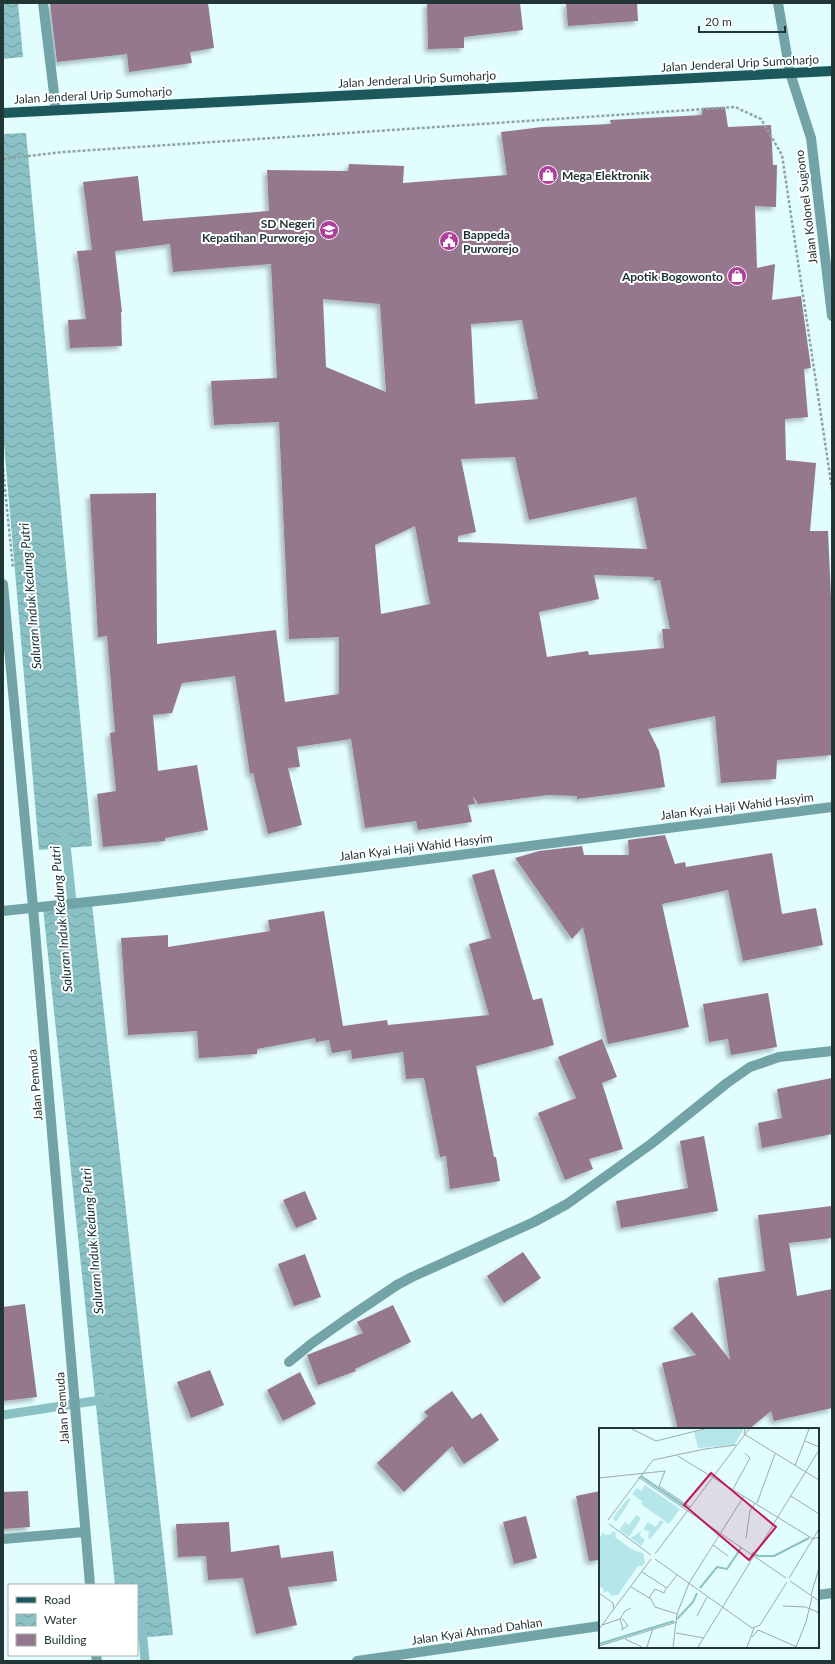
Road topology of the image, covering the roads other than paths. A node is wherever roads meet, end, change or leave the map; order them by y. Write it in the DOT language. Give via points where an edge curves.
graph roads {
  1 [pos="43,3"];
  2 [pos="778,3"];
  3 [pos="832,71"];
  4 [pos="790,73"];
  5 [pos="54,110"];
  6 [pos="3,113"];
  7 [pos="832,316"];
  8 [pos="3,584"];
  9 [pos="832,807"];
  10 [pos="33,907"];
  11 [pos="3,911"];
  12 [pos="832,1051"];
  13 [pos="289,1362"];
  14 [pos="84,1532"];
  15 [pos="3,1540"];
  16 [pos="90,1584"];
  17 [pos="832,1593"];
  18 [pos="819,1595"];
  19 [pos="599,1626"];
  20 [pos="357,1661"];
  1 -- 5 [label="street"];
  2 -- 4 [label="street, Jalan Kolonel Sugiono"];
  3 -- 4 [label="main road, Jalan Jenderal Urip Sumoharjo"];
  4 -- 5 [label="main road, Jalan Jenderal Urip Sumoharjo"];
  4 -- 7 [label="street, Jalan Kolonel Sugiono" via="811,138"];
  5 -- 6 [label="main road, Jalan Jenderal Urip Sumoharjo"];
  8 -- 10 [label="street, Jalan Pemuda"];
  9 -- 10 [label="street, Jalan Kyai Haji Wahid Hasyim" via="125,898"];
  10 -- 11 [label="street, Jalan Kyai Haji Wahid Hasyim"];
  10 -- 14 [label="street, Jalan Pemuda" via="75,1392"];
  12 -- 13 [label="street" via="779,1057 750,1067 651,1144 567,1204 397,1285"];
  14 -- 15 [label="street"];
  14 -- 16 [label="street, Jalan Pemuda"];
  17 -- 18 [label="street"];
  19 -- 20 [label="street, Jalan Kyai Ahmad Dahlan"];
}
